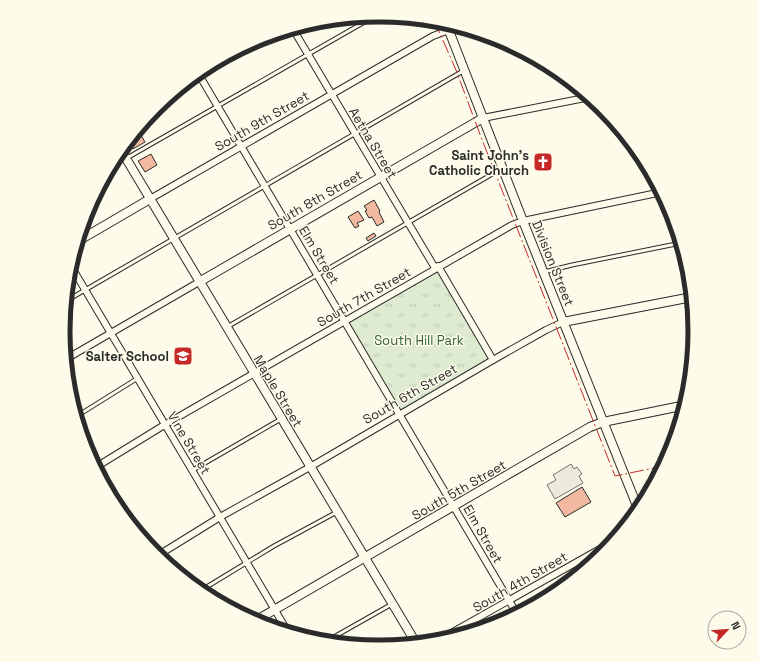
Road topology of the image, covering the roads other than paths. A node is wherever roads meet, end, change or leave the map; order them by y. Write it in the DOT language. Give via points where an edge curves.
graph roads {
  1 [pos="362,23"];
  2 [pos="444,29"];
  3 [pos="450,31"];
  4 [pos="296,34"];
  5 [pos="308,54"];
  6 [pos="465,70"];
  7 [pos="201,79"];
  8 [pos="332,95"];
  9 [pos="582,98"];
  10 [pos="218,106"];
  11 [pos="483,118"];
  12 [pos="356,135"];
  13 [pos="243,147"];
  14 [pos="126,158"];
  15 [pos="502,168"];
  16 [pos="380,176"];
  17 [pos="266,186"];
  18 [pos="656,193"];
  19 [pos="150,199"];
  20 [pos="523,221"];
  21 [pos="408,223"];
  22 [pos="291,229"];
  23 [pos="86,237"];
  24 [pos="174,238"];
  25 [pos="676,244"];
  26 [pos="437,267"];
  27 [pos="543,272"];
  28 [pos="76,274"];
  29 [pos="317,274"];
  30 [pos="199,282"];
  31 [pos="85,290"];
  32 [pos="72,297"];
  33 [pos="687,298"];
  34 [pos="345,320"];
  35 [pos="563,322"];
  36 [pos="226,327"];
  37 [pos="110,333"];
  38 [pos="71,356"];
  39 [pos="493,360"];
  40 [pos="254,373"];
  41 [pos="138,378"];
  42 [pos="679,406"];
  43 [pos="82,413"];
  44 [pos="400,415"];
  45 [pos="282,419"];
  46 [pos="603,422"];
  47 [pos="166,424"];
  48 [pos="100,464"];
  49 [pos="310,467"];
  50 [pos="192,470"];
  51 [pos="635,504"];
  52 [pos="455,506"];
  53 [pos="337,512"];
  54 [pos="220,517"];
  55 [pos="164,552"];
  56 [pos="595,552"];
  57 [pos="365,558"];
  58 [pos="247,562"];
  59 [pos="207,587"];
  60 [pos="510,601"];
  61 [pos="392,604"];
  62 [pos="515,609"];
  63 [pos="274,610"];
  64 [pos="263,617"];
  65 [pos="283,625"];
  66 [pos="459,629"];
  67 [pos="335,636"];
  68 [pos="412,638"];
  1 -- 5 [label="lane"];
  2 -- 8 [label="street, South 9th Street"];
  3 -- 6 [label="street, Division Street"];
  4 -- 5 [label="street, Aetna Street"];
  5 -- 8 [label="street, Aetna Street"];
  5 -- 10 [label="lane"];
  6 -- 11 [label="street, Division Street"];
  6 -- 12 [label="lane"];
  7 -- 10 [label="street, Elm Street"];
  8 -- 12 [label="street, Aetna Street"];
  8 -- 13 [label="street, South 9th Street"];
  9 -- 11 [label="street, South 8th Street"];
  10 -- 13 [label="street, Elm Street"];
  10 -- 14 [label="lane"];
  11 -- 15 [label="street, Division Street"];
  11 -- 16 [label="street, South 8th Street"];
  12 -- 16 [label="street, Aetna Street"];
  12 -- 17 [label="lane"];
  13 -- 17 [label="street, Elm Street"];
  13 -- 19 [label="street, South 9th Street"];
  14 -- 19 [label="street, Maple Street"];
  15 -- 20 [label="street, Division Street"];
  15 -- 21 [label="lane"];
  16 -- 21 [label="street, Aetna Street"];
  16 -- 22 [label="street, South 8th Street"];
  17 -- 22 [label="street, Elm Street"];
  17 -- 24 [label="lane"];
  18 -- 20 [label="street, South 7th Street"];
  19 -- 23 [label="street, South 9th Street"];
  19 -- 24 [label="street, Maple Street"];
  20 -- 26 [label="street, South 7th Street"];
  20 -- 27 [label="street, Division Street"];
  21 -- 26 [label="street, Aetna Street"];
  21 -- 29 [label="lane"];
  22 -- 29 [label="street, Elm Street"];
  22 -- 30 [label="street, South 8th Street"];
  24 -- 30 [label="street, Maple Street"];
  24 -- 31 [label="lane"];
  25 -- 27 [label="lane"];
  26 -- 34 [label="street, South 7th Street"];
  26 -- 39 [label="street, Aetna Street"];
  27 -- 35 [label="street, Division Street"];
  28 -- 31 [label="street, Vine Street"];
  29 -- 34 [label="street, Elm Street"];
  29 -- 36 [label="lane"];
  30 -- 36 [label="street, Maple Street"];
  30 -- 37 [label="street, South 8th Street"];
  31 -- 32 [label="lane"];
  31 -- 37 [label="street, Vine Street"];
  33 -- 35 [label="street, South 6th Street"];
  34 -- 40 [label="street, South 7th Street"];
  34 -- 44 [label="street, Elm Street"];
  35 -- 39 [label="street, South 6th Street"];
  35 -- 46 [label="street, Division Street"];
  36 -- 40 [label="street, Maple Street"];
  37 -- 38 [label="street, South 8th Street"];
  37 -- 41 [label="street, Vine Street"];
  39 -- 44 [label="street, South 6th Street"];
  40 -- 45 [label="street, Maple Street"];
  40 -- 47 [label="street, South 7th Street"];
  41 -- 43 [label="lane"];
  41 -- 47 [label="street, Vine Street"];
  42 -- 46 [label="street, South 5th Street"];
  44 -- 49 [label="street, South 6th Street"];
  44 -- 52 [label="street, Elm Street"];
  45 -- 49 [label="street, Maple Street"];
  45 -- 50 [label="lane"];
  46 -- 51 [label="street, Division Street"];
  46 -- 52 [label="street, South 5th Street"];
  47 -- 48 [label="street, South 7th Street"];
  47 -- 50 [label="street, Vine Street"];
  49 -- 53 [label="street, Maple Street"];
  49 -- 54 [label="street, South 6th Street"];
  50 -- 54 [label="street, Vine Street"];
  52 -- 57 [label="street, South 5th Street"];
  52 -- 60 [label="street, Elm Street"];
  53 -- 57 [label="street, Maple Street"];
  53 -- 58 [label="lane"];
  54 -- 55 [label="street, South 6th Street"];
  54 -- 58 [label="street, Vine Street"];
  56 -- 60 [label="street, South 4th Street"];
  57 -- 61 [label="street, Maple Street"];
  57 -- 63 [label="street, South 5th Street"];
  58 -- 59 [label="lane"];
  58 -- 63 [label="street, Vine Street"];
  60 -- 62 [label="street, Elm Street"];
  60 -- 66 [label="street, South 4th Street"];
  61 -- 67 [label="lane"];
  61 -- 68 [label="street, Maple Street"];
  63 -- 64 [label="street, South 5th Street"];
  63 -- 65 [label="street, Vine Street"];
}
